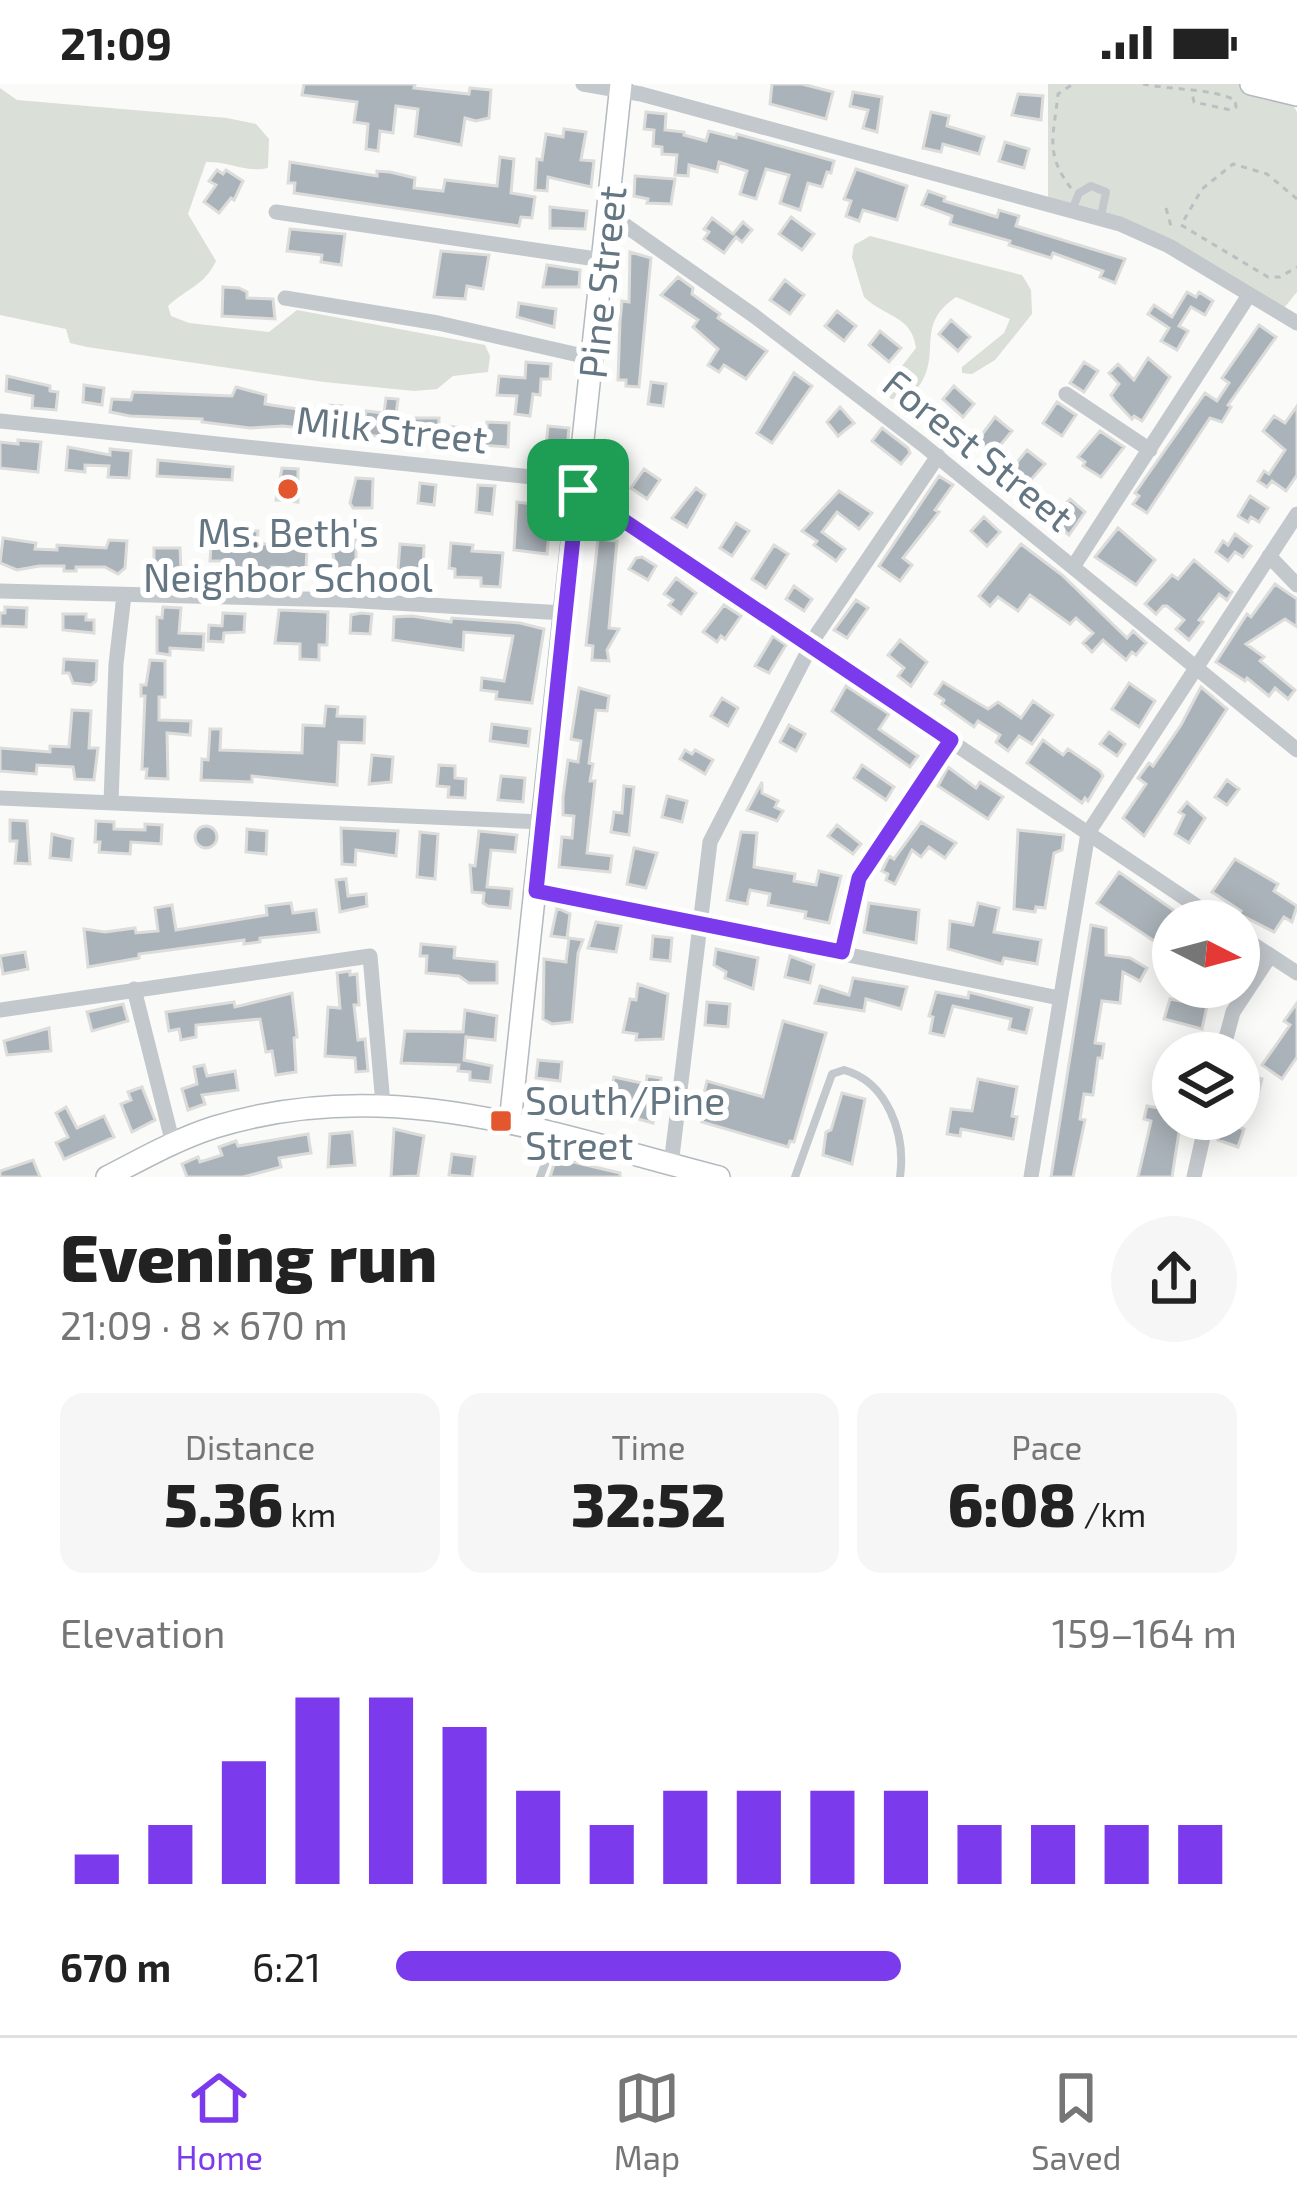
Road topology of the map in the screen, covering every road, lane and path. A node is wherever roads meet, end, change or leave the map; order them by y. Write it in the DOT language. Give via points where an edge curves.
graph roads {
  1 [pos="583,84"];
  2 [pos="1073,84"];
  3 [pos="1143,84"];
  4 [pos="1251,84"];
  5 [pos="621,87"];
  6 [pos="1192,93"];
  7 [pos="1293,100"];
  8 [pos="1079,193"];
  9 [pos="1297,200"];
  10 [pos="1166,208"];
  11 [pos="1072,210"];
  12 [pos="276,212"];
  13 [pos="609,214"];
  14 [pos="1101,218"];
  15 [pos="1174,236"];
  16 [pos="603,260"];
  17 [pos="1297,267"];
  18 [pos="1249,295"];
  19 [pos="284,298"];
  20 [pos="1297,323"];
  21 [pos="592,358"];
  22 [pos="1066,394"];
  23 [pos="0,421"];
  24 [pos="1150,450"];
  25 [pos="938,456"];
  26 [pos="578,490"];
  27 [pos="1297,514"];
  28 [pos="1268,556"];
  29 [pos="1073,567"];
  30 [pos="1297,585"];
  31 [pos="0,591"];
  32 [pos="124,596"];
  33 [pos="565,613"];
  34 [pos="811,646"];
  35 [pos="1198,668"];
  36 [pos="951,740"];
  37 [pos="1297,750"];
  38 [pos="0,798"];
  39 [pos="112,802"];
  40 [pos="543,821"];
  41 [pos="1088,833"];
  42 [pos="536,891"];
  43 [pos="1188,900"];
  44 [pos="698,923"];
  45 [pos="1260,949"];
  46 [pos="842,952"];
  47 [pos="1270,956"];
  48 [pos="1297,974"];
  49 [pos="134,989"];
  50 [pos="1059,998"];
  51 [pos="0,1010"];
  52 [pos="1228,1032"];
  53 [pos="383,1103"];
  54 [pos="510,1123"];
  55 [pos="556,1135"];
  56 [pos="1202,1140"];
  57 [pos="172,1144"];
  58 [pos="671,1165"];
  59 [pos="137,1169"];
  60 [pos="107,1177"];
  61 [pos="540,1177"];
  62 [pos="718,1177"];
  63 [pos="795,1177"];
  64 [pos="900,1177"];
  65 [pos="1031,1177"];
  66 [pos="1194,1177"];
  1 -- 5 [label="street"];
  2 -- 8 [label="path" via="1058,94 1052,151"];
  3 -- 6 [label="path"];
  4 -- 7 [label="street"];
  5 -- 11 [label="street"];
  5 -- 13 [label="street, Pine Street"];
  6 -- 6 [label="path" via="1219,94 1236,105 1205,107"];
  8 -- 11 [label="lane"];
  8 -- 14 [label="lane" via="1088,186 1105,191"];
  9 -- 17 [label="path" via="1267,174 1233,164 1202,189 1181,225 1268,277"];
  10 -- 15 [label="path"];
  11 -- 14 [label="street"];
  12 -- 16 [label="street"];
  13 -- 16 [label="street, Pine Street"];
  13 -- 25 [label="street, Forest Street"];
  14 -- 18 [label="street" via="1169,246"];
  16 -- 21 [label="street, Pine Street"];
  18 -- 20 [label="street"];
  18 -- 24 [label="street"];
  19 -- 21 [label="street"];
  21 -- 26 [label="street, Pine Street"];
  22 -- 24 [label="street"];
  23 -- 26 [label="street, Milk Street" via="556,479"];
  24 -- 29 [label="street"];
  25 -- 29 [label="street, Forest Street"];
  25 -- 34 [label="street"];
  26 -- 33 [label="street, Pine Street"];
  26 -- 34 [label="street, Milk Street"];
  27 -- 28 [label="street"];
  28 -- 30 [label="street"];
  28 -- 35 [label="street"];
  29 -- 35 [label="street, Forest Street"];
  31 -- 32 [label="street"];
  32 -- 33 [label="street"];
  32 -- 39 [label="street"];
  33 -- 40 [label="street, Pine Street"];
  34 -- 36 [label="street, Milk Street"];
  34 -- 44 [label="street" via="710,842"];
  35 -- 37 [label="street, Forest Street"];
  35 -- 41 [label="street"];
  36 -- 41 [label="street, Milk Street"];
  36 -- 46 [label="street" via="859,878"];
  38 -- 39 [label="street"];
  39 -- 40 [label="street"];
  40 -- 42 [label="street, Pine Street"];
  41 -- 43 [label="street, Milk Street"];
  41 -- 50 [label="street"];
  42 -- 44 [label="street"];
  42 -- 54 [label="street, Pine Street"];
  44 -- 46 [label="street"];
  44 -- 58 [label="street"];
  45 -- 47 [label="street"];
  46 -- 50 [label="street"];
  47 -- 48 [label="street"];
  47 -- 52 [label="street"];
  49 -- 51 [label="street"];
  49 -- 53 [label="street" via="370,956"];
  49 -- 57 [label="street"];
  50 -- 65 [label="street"];
  53 -- 54 [label="street"];
  53 -- 57 [label="street" via="262,1114"];
  54 -- 55 [label="street"];
  55 -- 58 [label="street" via="636,1163"];
  55 -- 61 [label="lane"];
  56 -- 66 [label="street"];
  57 -- 59 [label="street"];
  58 -- 62 [label="street"];
  59 -- 60 [label="street"];
  63 -- 64 [label="lane" via="832,1074 844,1070 874,1083 881,1096 902,1150"];
}
